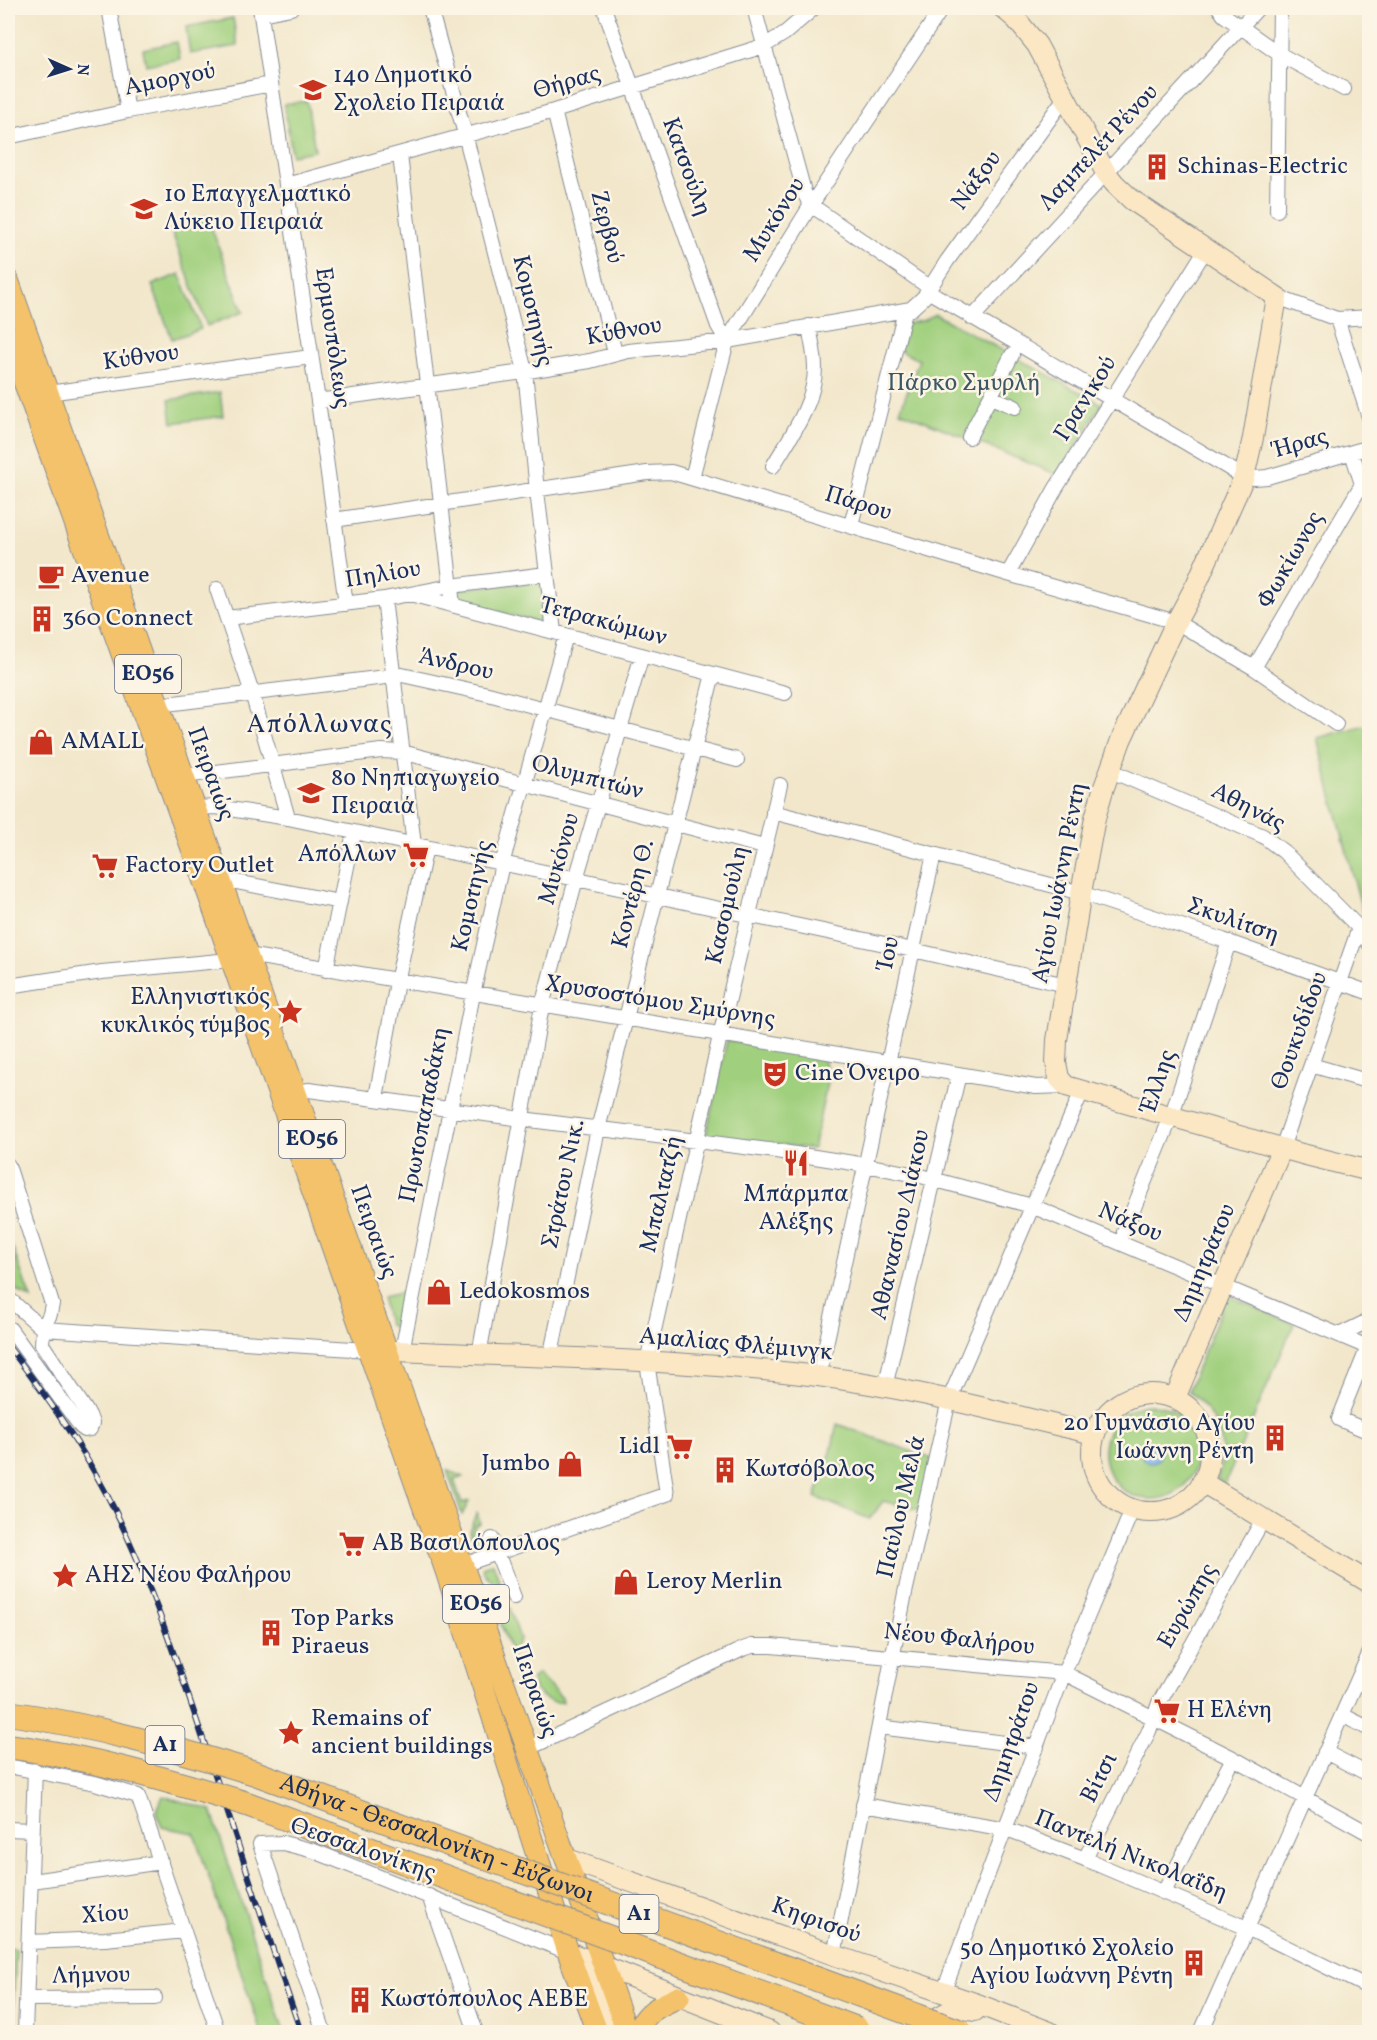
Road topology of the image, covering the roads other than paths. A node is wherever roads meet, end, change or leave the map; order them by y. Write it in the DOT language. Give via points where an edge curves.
graph roads {
  1 [pos="109,8"];
  2 [pos="291,8"];
  3 [pos="430,8"];
  4 [pos="604,8"];
  5 [pos="754,8"];
  6 [pos="814,8"];
  7 [pos="942,8"];
  8 [pos="1219,8"];
  9 [pos="1258,8"];
  10 [pos="1280,8"];
  11 [pos="261,11"];
  12 [pos="1015,11"];
  13 [pos="1242,28"];
  14 [pos="764,46"];
  15 [pos="1279,54"];
  16 [pos="271,84"];
  17 [pos="634,87"];
  18 [pos="1344,89"];
  19 [pos="1064,99"];
  20 [pos="128,111"];
  21 [pos="554,111"];
  22 [pos="465,134"];
  23 [pos="8,137"];
  24 [pos="400,155"];
  25 [pos="1106,173"];
  26 [pos="286,185"];
  27 [pos="811,205"];
  28 [pos="1277,210"];
  29 [pos="1206,249"];
  30 [pos="8,280"];
  31 [pos="929,289"];
  32 [pos="1277,297"];
  33 [pos="905,311"];
  34 [pos="1370,317"];
  35 [pos="972,318"];
  36 [pos="1337,320"];
  37 [pos="808,326"];
  38 [pos="8,337"];
  39 [pos="727,341"];
  40 [pos="615,353"];
  41 [pos="1012,355"];
  42 [pos="311,357"];
  43 [pos="525,371"];
  44 [pos="427,386"];
  45 [pos="48,393"];
  46 [pos="991,397"];
  47 [pos="318,401"];
  48 [pos="1112,401"];
  49 [pos="1015,407"];
  50 [pos="1370,420"];
  51 [pos="969,438"];
  52 [pos="1370,447"];
  53 [pos="1352,453"];
  54 [pos="773,466"];
  55 [pos="1244,477"];
  56 [pos="692,478"];
  57 [pos="1366,481"];
  58 [pos="537,490"];
  59 [pos="440,505"];
  60 [pos="334,520"];
  61 [pos="851,525"];
  62 [pos="546,574"];
  63 [pos="1008,574"];
  64 [pos="451,586"];
  65 [pos="217,589"];
  66 [pos="410,594"];
  67 [pos="384,599"];
  68 [pos="346,604"];
  69 [pos="453,605"];
  70 [pos="227,618"];
  71 [pos="1176,622"];
  72 [pos="560,634"];
  73 [pos="642,655"];
  74 [pos="1254,668"];
  75 [pos="713,674"];
  76 [pos="394,675"];
  77 [pos="252,693"];
  78 [pos="785,693"];
  79 [pos="158,705"];
  80 [pos="545,710"];
  81 [pos="1336,724"];
  82 [pos="620,730"];
  83 [pos="694,750"];
  84 [pos="402,752"];
  85 [pos="737,760"];
  86 [pos="273,764"];
  87 [pos="1109,770"];
  88 [pos="184,776"];
  89 [pos="524,784"];
  90 [pos="780,785"];
  91 [pos="599,805"];
  92 [pos="195,808"];
  93 [pos="773,812"];
  94 [pos="288,818"];
  95 [pos="675,825"];
  96 [pos="354,832"];
  97 [pos="420,846"];
  98 [pos="764,847"];
  99 [pos="934,854"];
  100 [pos="502,864"];
  101 [pos="576,879"];
  102 [pos="221,882"];
  103 [pos="1081,893"];
  104 [pos="657,896"];
  105 [pos="340,902"];
  106 [pos="748,916"];
  107 [pos="1359,928"];
  108 [pos="1228,942"];
  109 [pos="1370,945"];
  110 [pos="913,950"];
  111 [pos="239,958"];
  112 [pos="326,970"];
  113 [pos="397,982"];
  114 [pos="1341,984"];
  115 [pos="1066,985"];
  116 [pos="8,986"];
  117 [pos="1370,993"];
  118 [pos="473,994"];
  119 [pos="542,1006"];
  120 [pos="625,1020"];
  121 [pos="720,1036"];
  122 [pos="888,1062"];
  123 [pos="1311,1065"];
  124 [pos="959,1074"];
  125 [pos="1370,1082"];
  126 [pos="1074,1088"];
  127 [pos="296,1092"];
  128 [pos="376,1098"];
  129 [pos="449,1109"];
  130 [pos="1172,1117"];
  131 [pos="522,1119"];
  132 [pos="598,1129"];
  133 [pos="697,1142"];
  134 [pos="1282,1148"];
  135 [pos="866,1165"];
  136 [pos="8,1166"];
  137 [pos="1370,1171"];
  138 [pos="935,1180"];
  139 [pos="1032,1206"];
  140 [pos="1124,1232"];
  141 [pos="1223,1287"];
  142 [pos="8,1298"];
  143 [pos="1370,1320"];
  144 [pos="8,1329"];
  145 [pos="43,1329"];
  146 [pos="1339,1335"];
  147 [pos="1369,1347"];
  148 [pos="386,1350"];
  149 [pos="479,1355"];
  150 [pos="550,1358"];
  151 [pos="647,1362"];
  152 [pos="819,1376"];
  153 [pos="885,1387"];
  154 [pos="1175,1398"];
  155 [pos="950,1400"];
  156 [pos="1370,1432"];
  157 [pos="1094,1434"];
  158 [pos="1202,1482"];
  159 [pos="1132,1510"];
  160 [pos="1264,1518"];
  161 [pos="492,1539"];
  162 [pos="498,1552"];
  163 [pos="463,1565"];
  164 [pos="1370,1583"];
  165 [pos="514,1597"];
  166 [pos="1370,1652"];
  167 [pos="893,1656"];
  168 [pos="1064,1673"];
  169 [pos="8,1713"];
  170 [pos="1342,1715"];
  171 [pos="1153,1717"];
  172 [pos="879,1727"];
  173 [pos="1370,1729"];
  174 [pos="8,1746"];
  175 [pos="1037,1747"];
  176 [pos="527,1749"];
  177 [pos="1325,1752"];
  178 [pos="1233,1758"];
  179 [pos="8,1766"];
  180 [pos="35,1770"];
  181 [pos="1370,1775"];
  182 [pos="1305,1798"];
  183 [pos="863,1805"];
  184 [pos="8,1829"];
  185 [pos="1007,1829"];
  186 [pos="32,1830"];
  187 [pos="1370,1834"];
  188 [pos="565,1857"];
  189 [pos="1085,1859"];
  190 [pos="161,1862"];
  191 [pos="32,1881"];
  192 [pos="1164,1892"];
  193 [pos="429,1896"];
  194 [pos="1247,1928"];
  195 [pos="184,1931"];
  196 [pos="29,1942"];
  197 [pos="568,1952"];
  198 [pos="834,1955"];
  199 [pos="604,1968"];
  200 [pos="1370,1988"];
  201 [pos="943,1993"];
  202 [pos="679,1997"];
  203 [pos="155,1998"];
  204 [pos="26,1999"];
  205 [pos="857,2028"];
  206 [pos="1046,2031"];
  207 [pos="25,2032"];
  208 [pos="218,2032"];
  209 [pos="324,2032"];
  210 [pos="476,2032"];
  211 [pos="597,2032"];
  212 [pos="620,2032"];
  213 [pos="627,2032"];
  214 [pos="638,2032"];
  215 [pos="770,2032"];
  216 [pos="926,2032"];
  217 [pos="961,2032"];
  218 [pos="1201,2032"];
  1 -- 20 [label="street"];
  2 -- 11 [label="street"];
  3 -- 22 [label="street, Κομοτηνής"];
  4 -- 17 [label="street, Κατσούλη"];
  5 -- 14 [label="street"];
  6 -- 14 [label="street, Θήρας"];
  7 -- 27 [label="street, Μυκόνου"];
  8 -- 13 [label="street"];
  9 -- 13 [label="street, Λαμπελέτ Ρένου"];
  10 -- 15 [label="street"];
  11 -- 16 [label="street, Ερμουπόλεως"];
  12 -- 19 [label="main road"];
  13 -- 15 [label="street"];
  13 -- 25 [label="street, Λαμπελέτ Ρένου"];
  14 -- 17 [label="street, Θήρας"];
  14 -- 27 [label="street" via="801,185"];
  15 -- 18 [label="street"];
  15 -- 28 [label="street"];
  16 -- 20 [label="street, Αμοργού"];
  16 -- 26 [label="street, Ερμουπόλεως"];
  17 -- 21 [label="street, Θήρας"];
  17 -- 39 [label="street, Κατσούλη" via="718,326"];
  19 -- 25 [label="main road"];
  19 -- 31 [label="street, Νάξου"];
  20 -- 23 [label="street, Αμοργού"];
  21 -- 22 [label="street, Θήρας"];
  21 -- 40 [label="street, Ζερβού"];
  22 -- 24 [label="street, Θήρας"];
  22 -- 43 [label="street, Κομοτηνής"];
  24 -- 26 [label="street, Θήρας"];
  24 -- 44 [label="street"];
  25 -- 29 [label="main road" via="1132,200"];
  25 -- 35 [label="street, Λαμπελέτ Ρένου"];
  26 -- 42 [label="street, Ερμουπόλεως"];
  27 -- 31 [label="street"];
  27 -- 39 [label="street, Μυκόνου"];
  29 -- 32 [label="main road"];
  29 -- 48 [label="street, Γρανικού"];
  30 -- 45 [label="main road, Πειραιώς / ΕΟ56"];
  31 -- 33 [label="street" via="919,304"];
  31 -- 35 [label="street"];
  32 -- 36 [label="street"];
  32 -- 55 [label="main road, Αγίου Ιωάννη Ρέντη"];
  33 -- 37 [label="street, Κύθνου"];
  33 -- 61 [label="street"];
  34 -- 36 [label="street"];
  35 -- 48 [label="street"];
  36 -- 50 [label="street"];
  37 -- 39 [label="street, Κύθνου"];
  37 -- 54 [label="street" via="814,383 803,415"];
  38 -- 111 [label="main road, Πειραιώς / ΕΟ56"];
  39 -- 40 [label="street, Κύθνου"];
  39 -- 56 [label="street, Μυκόνου"];
  40 -- 43 [label="street, Κύθνου"];
  41 -- 46 [label="street"];
  42 -- 45 [label="street, Κύθνου"];
  42 -- 47 [label="street, Ερμουπόλεως"];
  43 -- 44 [label="street, Κύθνου"];
  43 -- 58 [label="street, Κομοτηνής"];
  44 -- 47 [label="street, Κύθνου"];
  44 -- 59 [label="street"];
  45 -- 79 [label="main road, Πειραιώς / ΕΟ56"];
  46 -- 49 [label="street"];
  46 -- 51 [label="street"];
  47 -- 60 [label="street, Ερμουπόλεως"];
  48 -- 55 [label="street"];
  48 -- 63 [label="street, Γρανικού" via="1056,488"];
  52 -- 53 [label="street, Ήρας"];
  53 -- 55 [label="street, Ήρας" via="1267,477"];
  53 -- 57 [label="street"];
  55 -- 71 [label="main road, Αγίου Ιωάννη Ρέντη"];
  56 -- 58 [label="street, Πάρου" via="659,471"];
  56 -- 61 [label="street, Πάρου"];
  57 -- 74 [label="street, Φωκίωνος"];
  58 -- 59 [label="street, Πάρου"];
  58 -- 62 [label="street, Κομοτηνής"];
  59 -- 60 [label="street, Πάρου"];
  59 -- 64 [label="street"];
  60 -- 68 [label="street, Ερμουπόλεως"];
  61 -- 63 [label="street, Πάρου"];
  62 -- 64 [label="street, Πηλίου"];
  62 -- 72 [label="street, Κομοτηνής"];
  63 -- 71 [label="street, Πάρου"];
  64 -- 66 [label="street, Πηλίου"];
  64 -- 69 [label="street"];
  65 -- 70 [label="street"];
  66 -- 67 [label="street, Πηλίου"];
  66 -- 69 [label="street, Τετρακώμων"];
  67 -- 68 [label="street, Πηλίου"];
  67 -- 76 [label="street"];
  68 -- 70 [label="street, Πηλίου"];
  69 -- 72 [label="street, Τετρακώμων"];
  70 -- 77 [label="street"];
  71 -- 74 [label="street, Πάρου"];
  71 -- 87 [label="main road, Αγίου Ιωάννη Ρέντη"];
  72 -- 73 [label="street, Τετρακώμων"];
  72 -- 80 [label="street, Κομοτηνής"];
  73 -- 75 [label="street, Τετρακώμων"];
  73 -- 82 [label="street, Μυκόνου"];
  74 -- 81 [label="street, Πάρου"];
  75 -- 78 [label="street, Τετρακώμων"];
  75 -- 83 [label="street, Κοντέρη Θ."];
  76 -- 77 [label="street, Άνδρου"];
  76 -- 80 [label="street, Άνδρου"];
  76 -- 84 [label="street"];
  77 -- 79 [label="street, Άνδρου"];
  77 -- 86 [label="street"];
  79 -- 88 [label="main road, Πειραιώς / ΕΟ56"];
  80 -- 82 [label="street, Άνδρου"];
  80 -- 89 [label="street, Κομοτηνής"];
  82 -- 83 [label="street, Άνδρου"];
  82 -- 91 [label="street, Μυκόνου"];
  83 -- 85 [label="street, Άνδρου"];
  83 -- 95 [label="street, Κοντέρη Θ."];
  84 -- 86 [label="street, Ολυμπιτών"];
  84 -- 89 [label="street, Ολυμπιτών"];
  84 -- 97 [label="street"];
  86 -- 88 [label="street, Ολυμπιτών"];
  86 -- 94 [label="street"];
  87 -- 103 [label="main road, Αγίου Ιωάννη Ρέντη"];
  87 -- 107 [label="street, Αθηνάς" via="1263,836"];
  88 -- 92 [label="main road, Πειραιώς / ΕΟ56"];
  89 -- 91 [label="street, Ολυμπιτών"];
  89 -- 100 [label="street, Κομοτηνής"];
  90 -- 93 [label="street, Κασομούλη"];
  91 -- 95 [label="street, Ολυμπιτών"];
  91 -- 101 [label="street, Μυκόνου"];
  92 -- 94 [label="street" via="216,807"];
  92 -- 102 [label="main road, Πειραιώς / ΕΟ56"];
  93 -- 98 [label="street, Κασομούλη"];
  93 -- 99 [label="street, Σκυλίτση"];
  94 -- 96 [label="street"];
  95 -- 98 [label="street, Ολυμπιτών"];
  95 -- 104 [label="street, Κοντέρη Θ."];
  96 -- 97 [label="street"];
  96 -- 105 [label="street"];
  97 -- 100 [label="street"];
  97 -- 113 [label="street"];
  98 -- 106 [label="street, Κασομούλη"];
  99 -- 103 [label="street, Σκυλίτση"];
  99 -- 110 [label="street, Ίου"];
  100 -- 101 [label="street"];
  100 -- 118 [label="street, Κομοτηνής"];
  101 -- 104 [label="street"];
  101 -- 119 [label="street, Μυκόνου"];
  102 -- 105 [label="street"];
  102 -- 111 [label="main road, Πειραιώς / ΕΟ56"];
  103 -- 108 [label="street, Σκυλίτση"];
  103 -- 115 [label="main road, Αγίου Ιωάννη Ρέντη"];
  104 -- 106 [label="street"];
  104 -- 120 [label="street, Κοντέρη Θ."];
  105 -- 112 [label="street"];
  106 -- 110 [label="street"];
  106 -- 121 [label="street, Κασομούλη"];
  107 -- 109 [label="street, Αθηνάς"];
  107 -- 114 [label="street, Θουκυδίδου"];
  108 -- 114 [label="street, Σκυλίτση"];
  108 -- 130 [label="street, Έλλης"];
  110 -- 115 [label="street"];
  110 -- 122 [label="street, Ίου"];
  111 -- 112 [label="street, Χρυσοστόμου Σμύρνης"];
  111 -- 116 [label="street, Χρυσοστόμου Σμύρνης"];
  111 -- 127 [label="main road, Πειραιώς / ΕΟ56"];
  111 -- 148 [label="main road, Πειραιώς / ΕΟ56"];
  112 -- 113 [label="street, Χρυσοστόμου Σμύρνης"];
  113 -- 118 [label="street, Χρυσοστόμου Σμύρνης"];
  113 -- 128 [label="street"];
  114 -- 117 [label="street, Σκυλίτση"];
  114 -- 123 [label="street, Θουκυδίδου"];
  115 -- 126 [label="main road, Αγίου Ιωάννη Ρέντη" via="1056,1052 1059,1078"];
  118 -- 119 [label="street, Χρυσοστόμου Σμύρνης"];
  118 -- 129 [label="street, Πρωτοπαπαδάκη"];
  119 -- 120 [label="street, Χρυσοστόμου Σμύρνης"];
  119 -- 131 [label="street, Μυκόνου"];
  120 -- 121 [label="street, Χρυσοστόμου Σμύρνης"];
  120 -- 132 [label="street, Στράτου Νικ."];
  121 -- 122 [label="street, Χρυσοστόμου Σμύρνης"];
  121 -- 133 [label="street, Μπαλτατζή"];
  122 -- 124 [label="street, Χρυσοστόμου Σμύρνης"];
  122 -- 135 [label="street, Ίου"];
  123 -- 125 [label="street"];
  123 -- 134 [label="street, Θουκυδίδου"];
  124 -- 126 [label="street, Χρυσοστόμου Σμύρνης" via="1036,1087"];
  124 -- 138 [label="street, Αθανασίου Διάκου"];
  126 -- 130 [label="main road"];
  126 -- 139 [label="street, Παύλου Μελά"];
  127 -- 128 [label="street, Νάξου" via="309,1089"];
  127 -- 148 [label="main road, Πειραιώς / ΕΟ56"];
  128 -- 129 [label="street, Νάξου"];
  129 -- 131 [label="street, Νάξου"];
  129 -- 148 [label="street, Πρωτοπαπαδάκη"];
  130 -- 134 [label="main road"];
  130 -- 140 [label="street, Έλλης"];
  131 -- 132 [label="street, Νάξου"];
  131 -- 149 [label="street, Μυκόνου"];
  132 -- 133 [label="street, Νάξου"];
  132 -- 150 [label="street, Στράτου Νικ."];
  133 -- 135 [label="street, Νάξου"];
  133 -- 151 [label="street, Μπαλτατζή"];
  134 -- 137 [label="main road"];
  134 -- 141 [label="main road, Δημητράτου"];
  135 -- 138 [label="street, Νάξου"];
  135 -- 152 [label="street, Ίου"];
  136 -- 145 [label="street" via="52,1304"];
  138 -- 139 [label="street, Νάξου"];
  138 -- 153 [label="street, Αθανασίου Διάκου"];
  139 -- 141 [label="street, Νάξου"];
  139 -- 155 [label="street, Παύλου Μελά"];
  141 -- 146 [label="street, Νάξου"];
  141 -- 154 [label="main road, Δημητράτου"];
  142 -- 145 [label="street"];
  143 -- 146 [label="street"];
  144 -- 145 [label="street" via="81,1427 89,1430 89,1415 42,1344"];
  145 -- 148 [label="street"];
  146 -- 147 [label="street, Νάξου"];
  147 -- 156 [label="street" via="1339,1419"];
  148 -- 149 [label="main road, Αμαλίας Φλέμινγκ"];
  148 -- 163 [label="main road, Πειραιώς / ΕΟ56"];
  148 -- 197 [label="main road, Πειραιώς / ΕΟ56" via="446,1571"];
  149 -- 150 [label="main road, Αμαλίας Φλέμινγκ"];
  150 -- 151 [label="main road, Αμαλίας Φλέμινγκ"];
  151 -- 152 [label="main road, Αμαλίας Φλέμινγκ"];
  151 -- 162 [label="street" via="667,1494"];
  152 -- 153 [label="main road, Αμαλίας Φλέμινγκ"];
  153 -- 155 [label="main road, Αμαλίας Φλέμινγκ"];
  154 -- 157 [label="main road" via="1155,1394 1127,1398 1106,1414"];
  154 -- 158 [label="main road" via="1200,1419 1209,1440 1210,1462"];
  155 -- 157 [label="main road, Αμαλίας Φλέμινγκ"];
  155 -- 167 [label="street, Παύλου Μελά"];
  157 -- 159 [label="main road" via="1095,1474 1110,1497"];
  158 -- 159 [label="main road" via="1187,1500 1167,1511"];
  158 -- 160 [label="main road"];
  159 -- 168 [label="street, Δημητράτου"];
  160 -- 164 [label="main road"];
  160 -- 171 [label="street, Ευρώπης"];
  161 -- 162 [label="street"];
  162 -- 163 [label="street"];
  162 -- 165 [label="street"];
  163 -- 176 [label="main road, Πειραιώς / ΕΟ56"];
  166 -- 170 [label="street"];
  167 -- 168 [label="street, Νέου Φαλήρου"];
  167 -- 172 [label="street, Παύλου Μελά"];
  167 -- 176 [label="street, Νέου Φαλήρου" via="752,1646"];
  168 -- 171 [label="street, Νέου Φαλήρου"];
  168 -- 175 [label="street, Δημητράτου"];
  169 -- 217 [label="highway, Αθήνα - Θεσσαλονίκη - Εύζωνοι / Α1, bridge" via="137,1738 255,1773"];
  170 -- 173 [label="street"];
  170 -- 177 [label="street"];
  171 -- 178 [label="street, Νέου Φαλήρου"];
  171 -- 189 [label="street, Βίτσι"];
  172 -- 175 [label="street"];
  172 -- 183 [label="street, Παύλου Μελά"];
  174 -- 205 [label="highway, Αθήνα - Θεσσαλονίκη - Εύζωνοι / Α1, bridge" via="160,1778 247,1804"];
  175 -- 185 [label="street, Δημητράτου"];
  176 -- 188 [label="main road, Πειραιώς / ΕΟ56"];
  177 -- 181 [label="street"];
  177 -- 182 [label="street"];
  178 -- 182 [label="street, Νέου Φαλήρου"];
  178 -- 192 [label="street"];
  179 -- 180 [label="street"];
  180 -- 186 [label="street"];
  180 -- 190 [label="street" via="138,1796"];
  182 -- 187 [label="street, Νέου Φαλήρου"];
  182 -- 194 [label="street"];
  183 -- 185 [label="street, Παντελή Νικολαΐδη"];
  183 -- 198 [label="street, Παύλου Μελά"];
  184 -- 186 [label="street"];
  185 -- 189 [label="street, Παντελή Νικολαΐδη"];
  185 -- 201 [label="street, Δημητράτου"];
  186 -- 191 [label="street"];
  188 -- 198 [label="main road, Κηφισού"];
  188 -- 199 [label="main road, Πειραιώς / ΕΟ56"];
  189 -- 192 [label="street, Παντελή Νικολαΐδη"];
  190 -- 191 [label="street"];
  190 -- 195 [label="street"];
  191 -- 196 [label="street"];
  192 -- 194 [label="street, Παντελή Νικολαΐδη"];
  193 -- 197 [label="street, Θεσσαλονίκης"];
  193 -- 209 [label="street, Θεσσαλονίκης" via="314,1851 284,1843 260,1844"];
  193 -- 210 [label="street"];
  194 -- 200 [label="street, Παντελή Νικολαΐδη"];
  194 -- 218 [label="street"];
  195 -- 196 [label="street, Χίου"];
  195 -- 208 [label="street"];
  196 -- 204 [label="street"];
  197 -- 199 [label="main road"];
  197 -- 211 [label="main road, Πειραιώς / ΕΟ56"];
  197 -- 212 [label="main road" via="608,2005"];
  198 -- 201 [label="main road, Κηφισού"];
  199 -- 202 [label="main road"];
  199 -- 213 [label="main road, Πειραιώς / ΕΟ56"];
  201 -- 206 [label="main road, Κηφισού"];
  202 -- 214 [label="main road" via="650,2011"];
  202 -- 215 [label="main road"];
  203 -- 204 [label="street, Λήμνου"];
  204 -- 207 [label="street"];
  206 -- 216 [label="main road" via="963,2008 939,2015"];
}
